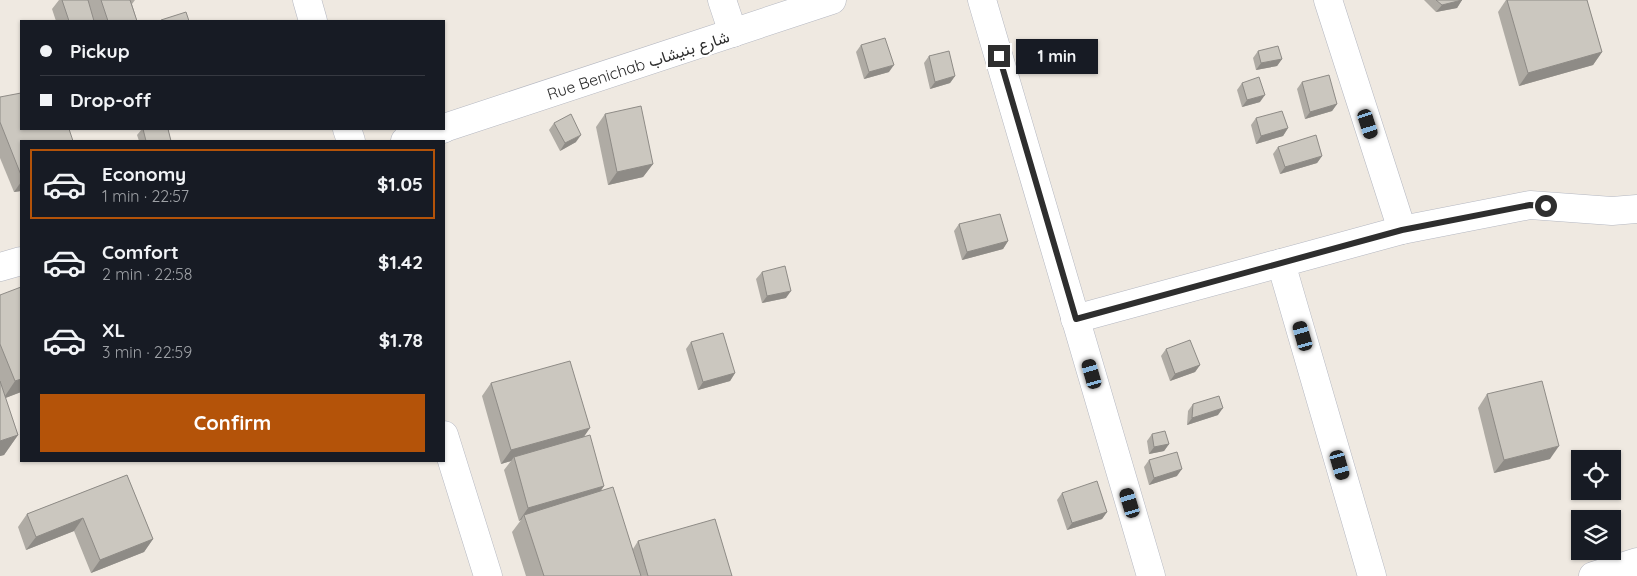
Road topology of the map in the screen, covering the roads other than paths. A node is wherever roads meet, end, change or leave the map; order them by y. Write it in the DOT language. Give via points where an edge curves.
graph roads {
  1 [pos="307,0"];
  2 [pos="722,0"];
  3 [pos="832,0"];
  4 [pos="982,0"];
  5 [pos="1328,0"];
  6 [pos="313,20"];
  7 [pos="733,33"];
  8 [pos="445,128"];
  9 [pos="440,130"];
  10 [pos="408,140"];
  11 [pos="1637,209"];
  12 [pos="1402,230"];
  13 [pos="20,261"];
  14 [pos="1281,262"];
  15 [pos="0,267"];
  16 [pos="1076,319"];
  17 [pos="445,438"];
  18 [pos="1637,562"];
  19 [pos="488,576"];
  20 [pos="1152,576"];
  21 [pos="1372,576"];
  22 [pos="1593,576"];
  1 -- 6 [label="street"];
  2 -- 7 [label="street"];
  3 -- 7 [label="street, Rue Benichab شارع بنيشاب"];
  4 -- 16 [label="street"];
  5 -- 12 [label="street"];
  7 -- 8 [label="street, Rue Benichab شارع بنيشاب"];
  9 -- 10 [label="street, Rue Benichab شارع بنيشاب"];
  11 -- 12 [label="street" via="1612,211 1530,205"];
  12 -- 14 [label="street"];
  13 -- 15 [label="street"];
  14 -- 16 [label="street"];
  14 -- 21 [label="street"];
  16 -- 20 [label="street"];
  17 -- 19 [label="street"];
  18 -- 22 [label="street"];
}
